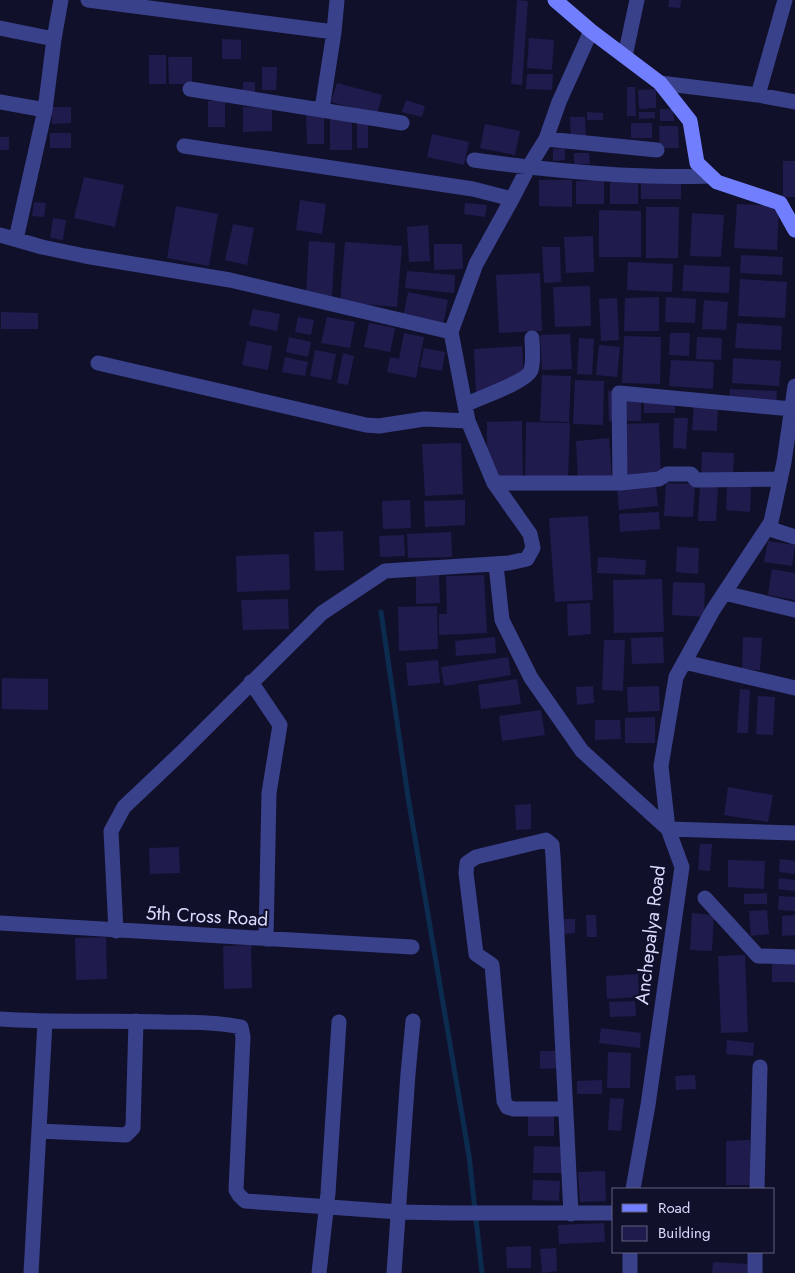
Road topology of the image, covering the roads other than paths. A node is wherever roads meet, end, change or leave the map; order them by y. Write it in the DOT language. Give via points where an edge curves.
graph roads {
  1 [pos="62,0"];
  2 [pos="88,0"];
  3 [pos="337,0"];
  4 [pos="555,0"];
  5 [pos="637,0"];
  6 [pos="785,0"];
  7 [pos="0,28"];
  8 [pos="591,31"];
  9 [pos="334,32"];
  10 [pos="54,38"];
  11 [pos="625,56"];
  12 [pos="660,83"];
  13 [pos="190,89"];
  14 [pos="758,95"];
  15 [pos="0,102"];
  16 [pos="795,102"];
  17 [pos="45,110"];
  18 [pos="322,110"];
  19 [pos="402,123"];
  20 [pos="546,138"];
  21 [pos="184,146"];
  22 [pos="656,150"];
  23 [pos="474,160"];
  24 [pos="528,168"];
  25 [pos="710,176"];
  26 [pos="512,199"];
  27 [pos="795,230"];
  28 [pos="0,235"];
  29 [pos="16,239"];
  30 [pos="451,332"];
  31 [pos="532,338"];
  32 [pos="98,363"];
  33 [pos="795,386"];
  34 [pos="465,405"];
  35 [pos="792,409"];
  36 [pos="468,421"];
  37 [pos="780,479"];
  38 [pos="494,483"];
  39 [pos="620,483"];
  40 [pos="767,528"];
  41 [pos="795,537"];
  42 [pos="496,565"];
  43 [pos="724,594"];
  44 [pos="795,610"];
  45 [pos="684,662"];
  46 [pos="251,682"];
  47 [pos="795,688"];
  48 [pos="668,829"];
  49 [pos="795,833"];
  50 [pos="705,898"];
  51 [pos="0,923"];
  52 [pos="116,930"];
  53 [pos="266,939"];
  54 [pos="412,947"];
  55 [pos="795,956"];
  56 [pos="0,1019"];
  57 [pos="136,1021"];
  58 [pos="413,1021"];
  59 [pos="45,1022"];
  60 [pos="339,1022"];
  61 [pos="760,1066"];
  62 [pos="566,1109"];
  63 [pos="39,1131"];
  64 [pos="634,1188"];
  65 [pos="757,1188"];
  66 [pos="326,1205"];
  67 [pos="399,1212"];
  68 [pos="571,1214"];
  69 [pos="612,1214"];
  70 [pos="630,1253"];
  71 [pos="755,1253"];
  72 [pos="31,1273"];
  73 [pos="319,1273"];
  74 [pos="394,1273"];
  75 [pos="630,1273"];
  76 [pos="755,1273"];
  1 -- 10 [label="street"];
  2 -- 9 [label="street"];
  3 -- 9 [label="street"];
  4 -- 8 [label="street"];
  5 -- 11 [label="street"];
  6 -- 14 [label="street"];
  7 -- 10 [label="street"];
  8 -- 11 [label="street"];
  8 -- 20 [label="street"];
  9 -- 18 [label="street"];
  10 -- 17 [label="street"];
  11 -- 12 [label="street"];
  12 -- 14 [label="street"];
  12 -- 25 [label="street" via="690,121 697,162"];
  13 -- 18 [label="street"];
  14 -- 16 [label="street"];
  15 -- 17 [label="street"];
  17 -- 29 [label="street"];
  18 -- 19 [label="street"];
  20 -- 22 [label="street"];
  20 -- 24 [label="street"];
  21 -- 26 [label="street" via="473,189"];
  23 -- 24 [label="street"];
  24 -- 25 [label="street" via="665,178"];
  24 -- 26 [label="street"];
  25 -- 27 [label="street" via="717,182 780,203"];
  26 -- 30 [label="street" via="476,264"];
  28 -- 29 [label="street"];
  29 -- 30 [label="street" via="85,256 230,280"];
  30 -- 34 [label="street"];
  31 -- 34 [label="street" via="531,371 527,376"];
  32 -- 36 [label="street" via="366,425 379,426 424,418"];
  33 -- 35 [label="street, Anchepalya Road"];
  34 -- 36 [label="street"];
  35 -- 37 [label="street, Anchepalya Road"];
  35 -- 39 [label="street" via="618,393"];
  36 -- 38 [label="street"];
  37 -- 39 [label="street" via="696,480 691,474 667,474 659,479"];
  37 -- 40 [label="street, Anchepalya Road"];
  38 -- 39 [label="street"];
  38 -- 42 [label="street" via="530,534 534,548 527,559"];
  40 -- 41 [label="street"];
  40 -- 43 [label="street, Anchepalya Road"];
  42 -- 46 [label="street" via="385,571 322,613"];
  42 -- 48 [label="street" via="502,620 531,678 582,751"];
  43 -- 44 [label="street"];
  43 -- 45 [label="street, Anchepalya Road"];
  45 -- 47 [label="street"];
  45 -- 48 [label="street, Anchepalya Road" via="676,677 661,766"];
  46 -- 52 [label="street" via="124,807 111,831"];
  46 -- 53 [label="street" via="280,725 270,793"];
  48 -- 49 [label="street"];
  48 -- 64 [label="street, Anchepalya Road" via="682,867"];
  50 -- 55 [label="street" via="758,956"];
  51 -- 52 [label="street, 5th Cross Road"];
  52 -- 53 [label="street, 5th Cross Road"];
  53 -- 54 [label="street, 5th Cross Road"];
  56 -- 59 [label="street"];
  57 -- 59 [label="street"];
  57 -- 63 [label="street" via="133,1128 126,1135"];
  57 -- 66 [label="street" via="202,1022 240,1027 243,1036 236,1190 246,1200"];
  58 -- 67 [label="street"];
  59 -- 63 [label="street"];
  60 -- 66 [label="street"];
  61 -- 65 [label="street"];
  62 -- 62 [label="street" via="553,856 552,845 546,840 476,857 468,863 466,873 476,954 492,965 504,1101 507,1107 514,1109"];
  62 -- 68 [label="street"];
  63 -- 72 [label="street"];
  66 -- 67 [label="street"];
  66 -- 73 [label="street"];
  67 -- 68 [label="street"];
  67 -- 74 [label="street"];
  68 -- 69 [label="street"];
  70 -- 75 [label="street"];
  71 -- 76 [label="street"];
}
